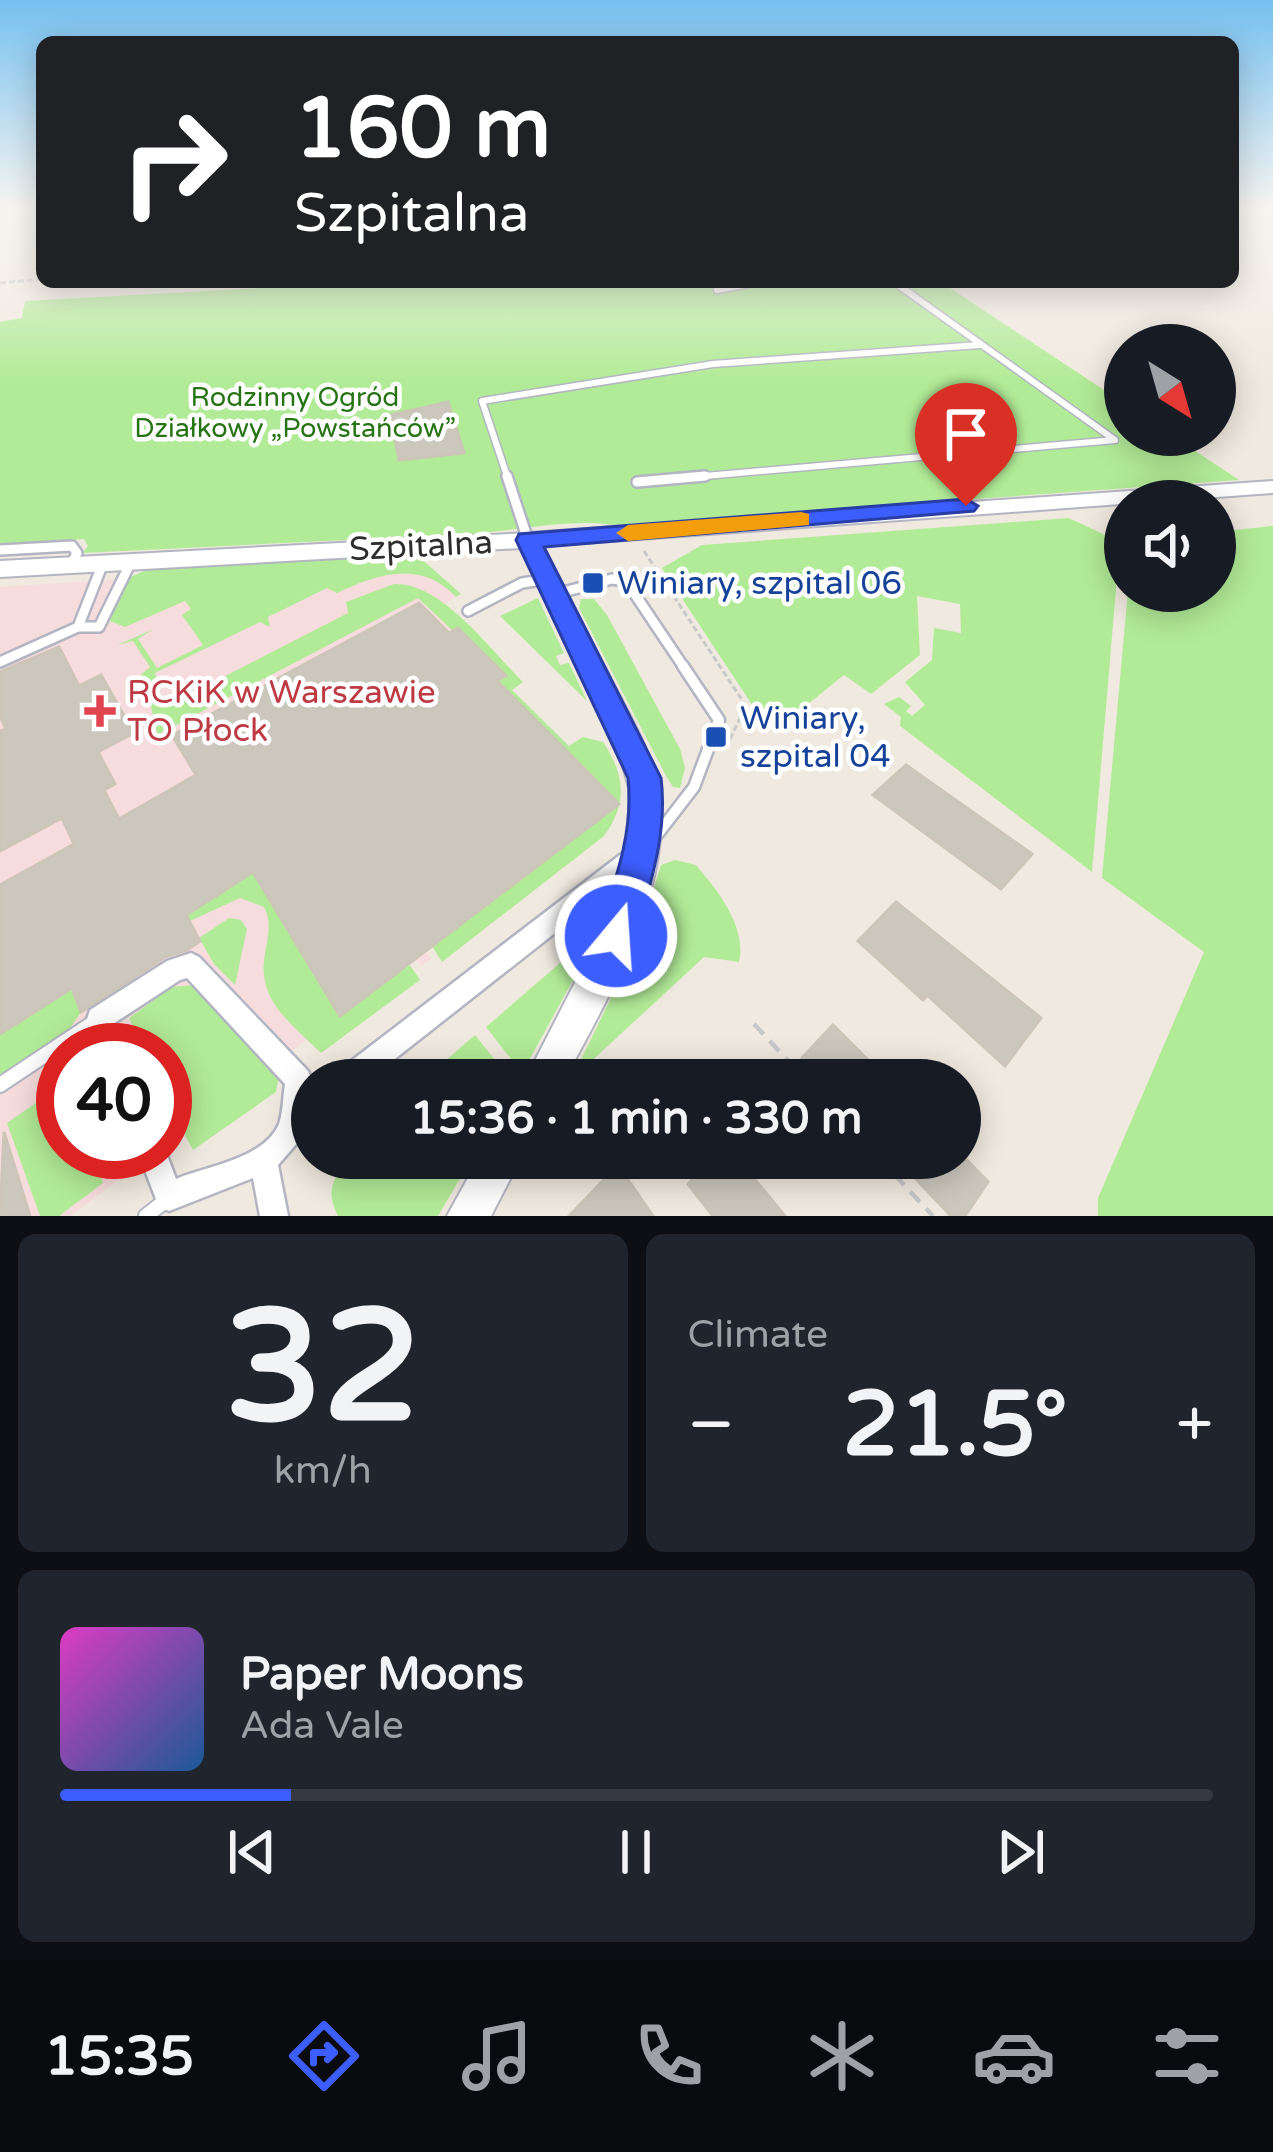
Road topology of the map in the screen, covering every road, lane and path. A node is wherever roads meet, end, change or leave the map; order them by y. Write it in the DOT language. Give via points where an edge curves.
graph roads {
  1 [pos="36,280"];
  2 [pos="0,283"];
  3 [pos="728,288"];
  4 [pos="902,288"];
  5 [pos="717,290"];
  6 [pos="981,345"];
  7 [pos="637,482"];
  8 [pos="1273,487"];
  9 [pos="636,539"];
  10 [pos="528,540"];
  11 [pos="0,550"];
  12 [pos="131,562"];
  13 [pos="103,563"];
  14 [pos="71,565"];
  15 [pos="0,569"];
  16 [pos="552,586"];
  17 [pos="468,611"];
  18 [pos="78,627"];
  19 [pos="0,662"];
  20 [pos="740,722"];
  21 [pos="752,728"];
  22 [pos="727,745"];
  23 [pos="641,851"];
  24 [pos="99,1019"];
  25 [pos="101,1023"];
  26 [pos="754,1024"];
  27 [pos="374,1059"];
  28 [pos="554,1059"];
  29 [pos="786,1059"];
  30 [pos="291,1071"];
  31 [pos="0,1085"];
  32 [pos="291,1128"];
  33 [pos="264,1161"];
  34 [pos="162,1179"];
  35 [pos="489,1179"];
  36 [pos="899,1179"];
  37 [pos="169,1197"];
  38 [pos="146,1216"];
  39 [pos="274,1216"];
  40 [pos="469,1216"];
  41 [pos="933,1216"];
  1 -- 2 [label="path"];
  3 -- 5 [label="lane"];
  4 -- 6 [label="lane"];
  6 -- 7 [label="lane" via="1115,440"];
  6 -- 10 [label="lane" via="713,364 482,401"];
  8 -- 10 [label="street, Szpitalna"];
  9 -- 20 [label="path" via="746,706"];
  10 -- 12 [label="street, Szpitalna"];
  10 -- 16 [label="street"];
  11 -- 14 [label="lane" via="72,546"];
  12 -- 13 [label="street, Szpitalna"];
  12 -- 18 [label="lane" via="99,627"];
  13 -- 14 [label="street, Szpitalna"];
  13 -- 18 [label="lane"];
  14 -- 15 [label="street, Szpitalna"];
  16 -- 17 [label="lane" via="522,583"];
  16 -- 23 [label="street" via="644,778"];
  16 -- 23 [label="lane" via="626,581 719,720 668,829"];
  18 -- 19 [label="lane"];
  20 -- 21 [label="path"];
  20 -- 22 [label="path"];
  23 -- 27 [label="street"];
  23 -- 28 [label="street" via="616,936"];
  24 -- 25 [label="street"];
  24 -- 30 [label="street" via="191,965"];
  24 -- 31 [label="lane"];
  26 -- 29 [label="path"];
  32 -- 33 [label="street"];
  33 -- 37 [label="street"];
  33 -- 39 [label="street"];
  34 -- 37 [label="street"];
  35 -- 40 [label="street"];
  36 -- 41 [label="path"];
  37 -- 38 [label="lane"];
}
